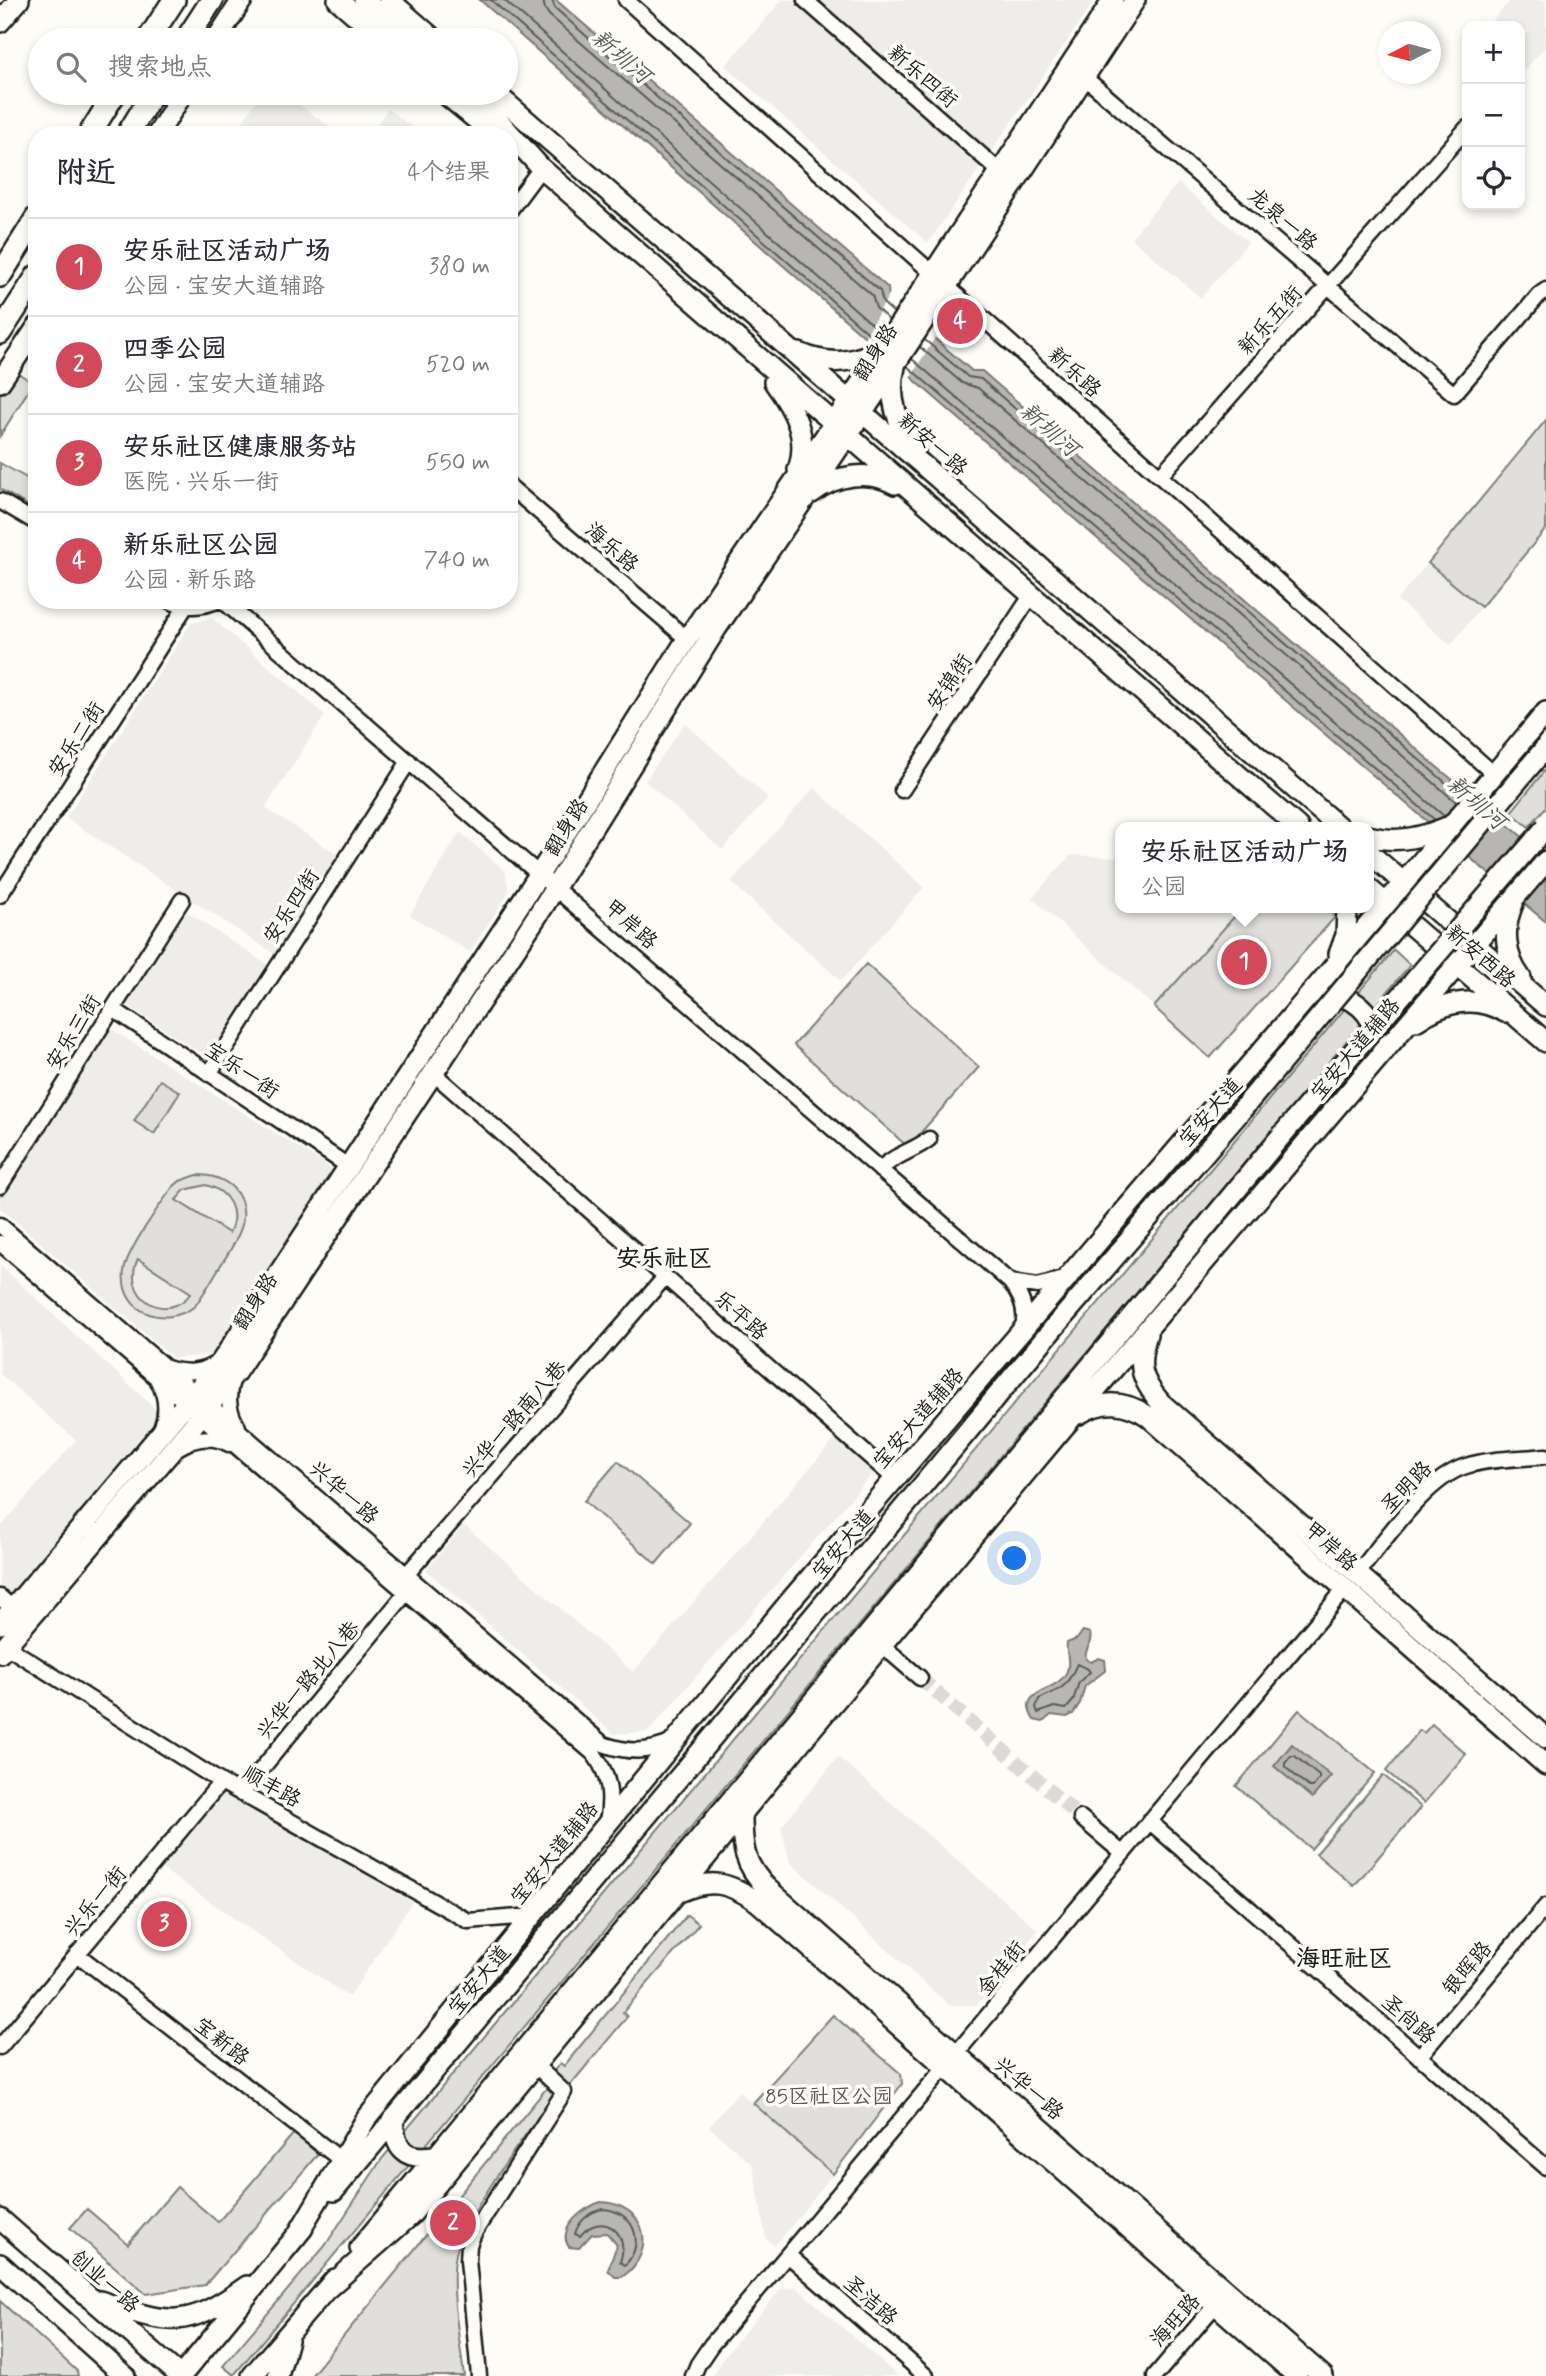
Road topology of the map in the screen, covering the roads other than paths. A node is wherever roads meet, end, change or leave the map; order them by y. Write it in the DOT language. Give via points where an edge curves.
graph roads {
  1 [pos="19,0"];
  2 [pos="174,0"];
  3 [pos="212,0"];
  4 [pos="242,0"];
  5 [pos="338,0"];
  6 [pos="364,0"];
  7 [pos="389,0"];
  8 [pos="405,0"];
  9 [pos="626,0"];
  10 [pos="805,0"];
  11 [pos="1113,0"];
  12 [pos="1135,0"];
  13 [pos="0,22"];
  14 [pos="156,28"];
  15 [pos="194,28"];
  16 [pos="224,28"];
  17 [pos="370,28"];
  18 [pos="396,28"];
  19 [pos="421,28"];
  20 [pos="437,28"];
  21 [pos="1084,77"];
  22 [pos="108,105"];
  23 [pos="146,105"];
  24 [pos="176,105"];
  25 [pos="459,105"];
  26 [pos="502,105"];
  27 [pos="507,105"];
  28 [pos="95,126"];
  29 [pos="133,126"];
  30 [pos="163,126"];
  31 [pos="484,126"];
  32 [pos="515,126"];
  33 [pos="518,131"];
  34 [pos="1462,134"];
  35 [pos="518,151"];
  36 [pos="541,168"];
  37 [pos="1007,178"];
  38 [pos="518,199"];
  39 [pos="28,232"];
  40 [pos="0,276"];
  41 [pos="936,285"];
  42 [pos="1328,286"];
  43 [pos="28,290"];
  44 [pos="1546,290"];
  45 [pos="28,301"];
  46 [pos="6,324"];
  47 [pos="28,340"];
  48 [pos="788,348"];
  49 [pos="892,351"];
  50 [pos="757,358"];
  51 [pos="877,374"];
  52 [pos="0,382"];
  53 [pos="856,407"];
  54 [pos="839,430"];
  55 [pos="933,474"];
  56 [pos="1160,476"];
  57 [pos="797,492"];
  58 [pos="518,494"];
  59 [pos="914,495"];
  60 [pos="0,501"];
  61 [pos="28,518"];
  62 [pos="1031,596"];
  63 [pos="184,609"];
  64 [pos="232,609"];
  65 [pos="687,639"];
  66 [pos="1546,712"];
  67 [pos="1546,747"];
  68 [pos="409,761"];
  69 [pos="1495,775"];
  70 [pos="902,790"];
  71 [pos="1292,822"];
  72 [pos="1333,822"];
  73 [pos="1546,827"];
  74 [pos="1374,837"];
  75 [pos="1432,840"];
  76 [pos="1374,857"];
  77 [pos="1546,862"];
  78 [pos="539,874"];
  79 [pos="1404,884"];
  80 [pos="555,888"];
  81 [pos="1374,893"];
  82 [pos="0,895"];
  83 [pos="182,900"];
  84 [pos="1513,900"];
  85 [pos="1387,904"];
  86 [pos="1347,913"];
  87 [pos="1475,945"];
  88 [pos="1457,965"];
  89 [pos="1325,977"];
  90 [pos="1303,1003"];
  91 [pos="1543,1003"];
  92 [pos="113,1009"];
  93 [pos="1524,1023"];
  94 [pos="1400,1031"];
  95 [pos="1546,1042"];
  96 [pos="1377,1059"];
  97 [pos="432,1072"];
  98 [pos="209,1074"];
  99 [pos="929,1139"];
  100 [pos="348,1166"];
  101 [pos="880,1170"];
  102 [pos="0,1186"];
  103 [pos="0,1226"];
  104 [pos="0,1243"];
  105 [pos="1070,1276"];
  106 [pos="665,1277"];
  107 [pos="1010,1282"];
  108 [pos="1149,1328"];
  109 [pos="1020,1335"];
  110 [pos="236,1355"];
  111 [pos="164,1366"];
  112 [pos="145,1368"];
  113 [pos="1008,1383"];
  114 [pos="198,1405"];
  115 [pos="1048,1417"];
  116 [pos="1072,1418"];
  117 [pos="245,1446"];
  118 [pos="161,1448"];
  119 [pos="1546,1456"];
  120 [pos="895,1479"];
  121 [pos="868,1511"];
  122 [pos="1287,1526"];
  123 [pos="959,1554"];
  124 [pos="406,1575"];
  125 [pos="810,1578"];
  126 [pos="1351,1582"];
  127 [pos="406,1593"];
  128 [pos="7,1603"];
  129 [pos="0,1624"];
  130 [pos="883,1646"];
  131 [pos="3,1650"];
  132 [pos="920,1678"];
  133 [pos="1546,1738"];
  134 [pos="674,1742"];
  135 [pos="694,1757"];
  136 [pos="1546,1765"];
  137 [pos="221,1782"];
  138 [pos="241,1794"];
  139 [pos="734,1809"];
  140 [pos="1081,1818"];
  141 [pos="1149,1821"];
  142 [pos="607,1824"];
  143 [pos="1122,1853"];
  144 [pos="678,1892"];
  145 [pos="1546,1906"];
  146 [pos="532,1916"];
  147 [pos="78,1954"];
  148 [pos="0,2047"];
  149 [pos="1419,2057"];
  150 [pos="951,2062"];
  151 [pos="536,2066"];
  152 [pos="393,2119"];
  153 [pos="434,2156"];
  154 [pos="341,2160"];
  155 [pos="1546,2167"];
  156 [pos="0,2219"];
  157 [pos="296,2237"];
  158 [pos="788,2255"];
  159 [pos="0,2264"];
  160 [pos="268,2271"];
  161 [pos="328,2288"];
  162 [pos="89,2297"];
  163 [pos="1222,2298"];
  164 [pos="293,2328"];
  165 [pos="83,2339"];
  166 [pos="106,2376"];
  167 [pos="125,2376"];
  168 [pos="180,2376"];
  169 [pos="252,2376"];
  170 [pos="278,2376"];
  171 [pos="479,2376"];
  172 [pos="693,2376"];
  173 [pos="926,2376"];
  174 [pos="1155,2376"];
  175 [pos="1297,2376"];
  176 [pos="1324,2376"];
  1 -- 13 [label="main road"];
  2 -- 14 [label="highway"];
  3 -- 15 [label="highway"];
  4 -- 16 [label="main road"];
  5 -- 17 [label="main road"];
  6 -- 18 [label="main road"];
  7 -- 19 [label="main road"];
  8 -- 20 [label="main road"];
  9 -- 41 [label="street, 新乐路"];
  10 -- 37 [label="street, 新乐四街"];
  11 -- 37 [label="main road, 翻身路"];
  12 -- 21 [label="main road, 翻身路"];
  21 -- 37 [label="main road, 翻身路"];
  21 -- 42 [label="street, 龙泉一路"];
  22 -- 28 [label="highway"];
  23 -- 29 [label="highway"];
  24 -- 30 [label="main road"];
  25 -- 31 [label="main road"];
  26 -- 32 [label="main road"];
  27 -- 48 [label="main road, 新安一路"];
  33 -- 36 [label="main road"];
  34 -- 42 [label="street, 新乐五街"];
  35 -- 36 [label="main road"];
  36 -- 38 [label="street"];
  36 -- 50 [label="main road"];
  37 -- 41 [label="main road, 翻身路"];
  39 -- 40 [label="highway"];
  41 -- 49 [label="main road, 翻身路"];
  41 -- 56 [label="street, 新乐路"];
  42 -- 44 [label="street, 龙泉一路" via="1454,394"];
  42 -- 56 [label="street, 新乐五街"];
  43 -- 46 [label="highway"];
  45 -- 46 [label="highway"];
  47 -- 52 [label="main road"];
  48 -- 51 [label="main road"];
  48 -- 53 [label="main road, 新安一路"];
  49 -- 51 [label="main road, 翻身路"];
  49 -- 51 [label="main road"];
  50 -- 54 [label="main road"];
  50 -- 57 [label="main road" via="787,399 800,431 803,448"];
  51 -- 53 [label="main road, 翻身路"];
  51 -- 55 [label="main road" via="903,431"];
  53 -- 54 [label="main road, 翻身路"];
  53 -- 55 [label="main road, 新安一路"];
  54 -- 57 [label="main road, 翻身路"];
  54 -- 59 [label="main road"];
  55 -- 72 [label="main road, 新安一路"];
  56 -- 69 [label="street, 新乐路"];
  57 -- 59 [label="main road" via="839,478 870,476"];
  57 -- 65 [label="main road, 翻身路"];
  57 -- 80 [label="main road, 翻身路"];
  58 -- 65 [label="street, 海乐路"];
  59 -- 62 [label="main road"];
  60 -- 61 [label="street"];
  62 -- 70 [label="street, 安锦街"];
  62 -- 71 [label="main road"];
  63 -- 82 [label="street, 安乐二街"];
  64 -- 68 [label="street, 甲岸路"];
  65 -- 78 [label="main road, 翻身路"];
  66 -- 69 [label="main road"];
  67 -- 113 [label="main road, 宝安大道, bridge"];
  68 -- 78 [label="street, 甲岸路"];
  68 -- 98 [label="street, 安乐四街"];
  69 -- 75 [label="main road" via="1455,823"];
  73 -- 115 [label="main road, bridge"];
  74 -- 75 [label="main road"];
  75 -- 79 [label="main road, 宝安大道辅路"];
  76 -- 79 [label="main road"];
  77 -- 84 [label="main road, 宝安大道辅路"];
  78 -- 80 [label="street, 甲岸路"];
  78 -- 100 [label="main road, 翻身路"];
  79 -- 85 [label="main road, 宝安大道辅路"];
  79 -- 87 [label="main road, 新安西路"];
  80 -- 97 [label="main road, 翻身路"];
  80 -- 101 [label="street, 甲岸路"];
  81 -- 85 [label="main road"];
  83 -- 92 [label="street, 安乐三街"];
  84 -- 87 [label="main road, 宝安大道辅路"];
  84 -- 91 [label="main road" via="1507,921 1508,950 1516,971"];
  85 -- 88 [label="main road, 新安西路"];
  85 -- 89 [label="main road, 宝安大道辅路"];
  86 -- 89 [label="main road" via="1343,946"];
  87 -- 88 [label="main road, 宝安大道辅路"];
  87 -- 91 [label="main road, 新安西路"];
  88 -- 93 [label="main road, 新安西路"];
  88 -- 94 [label="main road, 宝安大道辅路"];
  89 -- 90 [label="main road, 宝安大道辅路"];
  90 -- 96 [label="main road" via="1328,995 1360,1006 1374,1025"];
  90 -- 105 [label="main road, 宝安大道辅路"];
  92 -- 98 [label="street, 宝乐一街"];
  92 -- 102 [label="street, 安乐三街"];
  93 -- 94 [label="main road" via="1500,1009 1459,1002 1439,1007"];
  93 -- 95 [label="main road, 新安西路"];
  94 -- 96 [label="main road, 宝安大道辅路"];
  96 -- 108 [label="main road, 宝安大道辅路"];
  97 -- 106 [label="street, 乐平路"];
  97 -- 110 [label="main road, 翻身路"];
  98 -- 100 [label="street, 宝乐一街"];
  99 -- 101 [label="street" via="888,1160"];
  100 -- 110 [label="main road, 翻身路"];
  101 -- 107 [label="street, 甲岸路"];
  103 -- 111 [label="street, 兴华一路"];
  104 -- 112 [label="street, 兴华一路"];
  105 -- 107 [label="street" via="1038,1286"];
  105 -- 109 [label="main road, 宝安大道辅路"];
  106 -- 120 [label="street, 乐平路"];
  106 -- 124 [label="street, 兴华一路南八巷"];
  107 -- 109 [label="street" via="1019,1292 1025,1314"];
  108 -- 116 [label="main road, 宝安大道辅路"];
  108 -- 122 [label="main road, 甲岸路" via="1141,1366 1150,1391"];
  109 -- 120 [label="main road, 宝安大道辅路"];
  110 -- 111 [label="street" via="197,1371"];
  110 -- 114 [label="main road, 翻身路"];
  110 -- 117 [label="street" via="229,1407"];
  111 -- 114 [label="street, 兴华一路"];
  112 -- 114 [label="street, 兴华一路"];
  112 -- 118 [label="street" via="162,1389 166,1407"];
  113 -- 121 [label="main road" via="908,1480"];
  113 -- 135 [label="main road, 宝安大道"];
  114 -- 117 [label="street, 兴华一路"];
  114 -- 118 [label="main road, 翻身路"];
  115 -- 123 [label="main road"];
  115 -- 139 [label="main road"];
  116 -- 122 [label="main road, 甲岸路" via="1110,1402 1135,1408"];
  116 -- 123 [label="main road, 宝安大道辅路"];
  117 -- 118 [label="street" via="205,1438"];
  117 -- 124 [label="street, 兴华一路"];
  117 -- 127 [label="street, 兴华一路"];
  118 -- 128 [label="main road, 翻身路"];
  118 -- 131 [label="main road, 翻身路"];
  119 -- 126 [label="street, 圣明路" via="1471,1464 1448,1473"];
  120 -- 121 [label="main road, 宝安大道辅路"];
  121 -- 125 [label="main road, 宝安大道辅路"];
  122 -- 126 [label="main road, 甲岸路"];
  123 -- 130 [label="main road, 宝安大道辅路"];
  124 -- 127 [label="street"];
  124 -- 134 [label="street, 兴华一路" via="603,1744 632,1752"];
  125 -- 134 [label="main road, 宝安大道辅路"];
  125 -- 135 [label="main road" via="774,1641"];
  126 -- 133 [label="main road, 甲岸路"];
  126 -- 136 [label="main road, 甲岸路"];
  126 -- 141 [label="street, 金桂街"];
  127 -- 138 [label="street, 兴华一路北八巷"];
  127 -- 142 [label="street, 兴华一路" via="594,1754 608,1781"];
  128 -- 129 [label="main road, 翻身路"];
  130 -- 132 [label="street"];
  130 -- 139 [label="main road, 宝安大道辅路"];
  131 -- 137 [label="street, 顺丰路"];
  134 -- 142 [label="main road, 宝安大道辅路"];
  135 -- 152 [label="main road, 宝安大道"];
  137 -- 138 [label="street, 顺丰路"];
  137 -- 147 [label="street, 兴乐一街"];
  138 -- 146 [label="street, 顺丰路" via="468,1921"];
  139 -- 144 [label="main road, 宝安大道辅路"];
  139 -- 150 [label="main road, 兴华一路" via="748,1866 756,1877"];
  139 -- 153 [label="main road"];
  140 -- 143 [label="street"];
  141 -- 143 [label="street, 金桂街"];
  141 -- 149 [label="street, 圣尚路"];
  142 -- 146 [label="main road, 宝安大道辅路"];
  143 -- 150 [label="street, 金桂街"];
  144 -- 150 [label="main road, 兴华一路" via="719,1883 758,1902"];
  144 -- 151 [label="main road, 宝安大道辅路"];
  145 -- 149 [label="street, 银晖路"];
  146 -- 154 [label="main road, 宝安大道辅路" via="366,2119"];
  147 -- 148 [label="street, 兴乐一街"];
  147 -- 154 [label="street, 宝新路"];
  149 -- 155 [label="street, 圣尚路"];
  150 -- 158 [label="street, 金桂街"];
  150 -- 163 [label="main road, 兴华一路"];
  151 -- 161 [label="main road, 宝安大道辅路" via="410,2216"];
  151 -- 171 [label="street" via="564,2092 469,2245"];
  152 -- 153 [label="main road" via="394,2135 408,2155"];
  152 -- 157 [label="main road, 宝安大道"];
  153 -- 161 [label="main road"];
  154 -- 157 [label="main road, 宝安大道辅路"];
  156 -- 162 [label="main road, 创业一路"];
  157 -- 160 [label="main road, 宝安大道"];
  158 -- 172 [label="street, 金桂街" via="710,2345"];
  158 -- 173 [label="street, 圣洁路"];
  159 -- 165 [label="main road"];
  160 -- 162 [label="main road" via="215,2307 179,2320 159,2320"];
  160 -- 168 [label="main road, 宝安大道"];
  161 -- 164 [label="main road"];
  162 -- 168 [label="main road, 创业一路"];
  163 -- 174 [label="street, 海旺路"];
  163 -- 175 [label="main road, 兴华一路"];
  163 -- 176 [label="main road, 兴华一路"];
  164 -- 169 [label="main road"];
  164 -- 170 [label="main road"];
  165 -- 166 [label="main road"];
  165 -- 167 [label="main road"];
}
